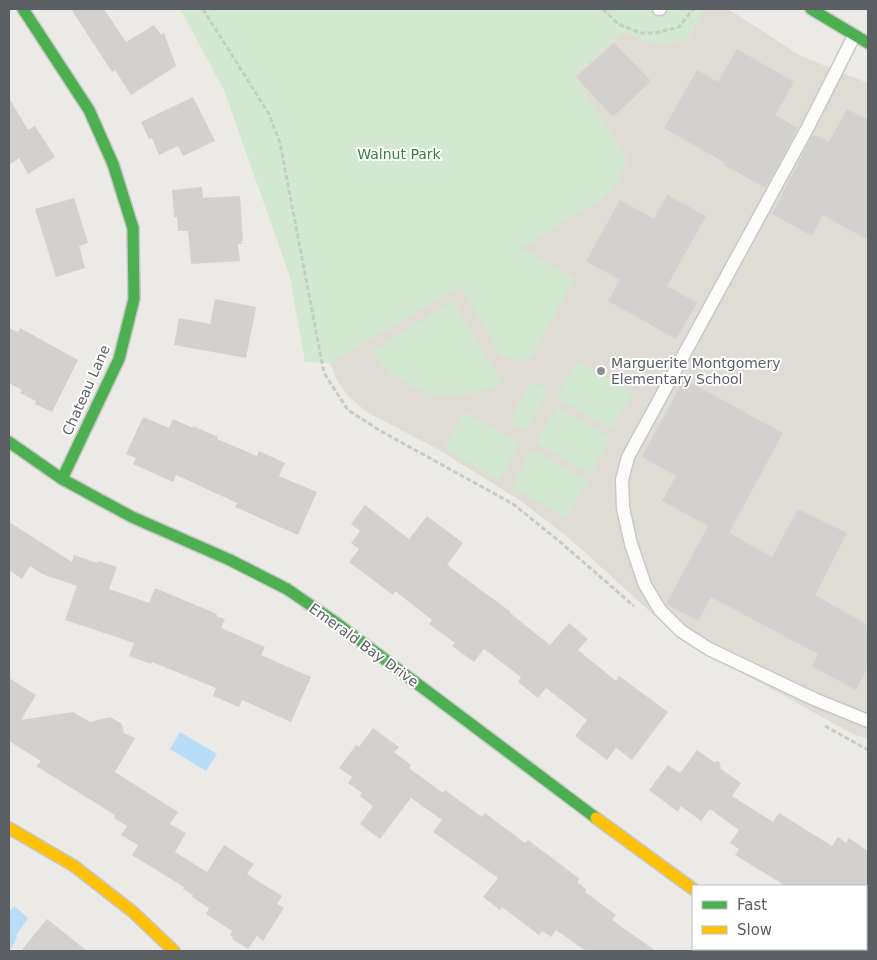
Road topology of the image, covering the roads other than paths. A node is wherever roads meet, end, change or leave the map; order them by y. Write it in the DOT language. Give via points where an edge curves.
graph roads {
  1 [pos="23,9"];
  2 [pos="811,9"];
  3 [pos="854,36"];
  4 [pos="868,43"];
  5 [pos="9,442"];
  6 [pos="62,479"];
  7 [pos="868,721"];
  8 [pos="9,828"];
  9 [pos="692,888"];
  10 [pos="174,951"];
  1 -- 6 [label="street, Chateau Lane" via="88,110 113,164 133,228 134,299 119,359"];
  2 -- 3 [label="street"];
  3 -- 4 [label="street"];
  3 -- 7 [label="lane" via="628,457 622,480 630,544 645,585 660,610 681,631 709,649"];
  5 -- 6 [label="street, Emerald Bay Drive"];
  6 -- 9 [label="street, Emerald Bay Drive" via="132,517 287,589"];
  8 -- 10 [label="street" via="74,866 133,912"];
}
